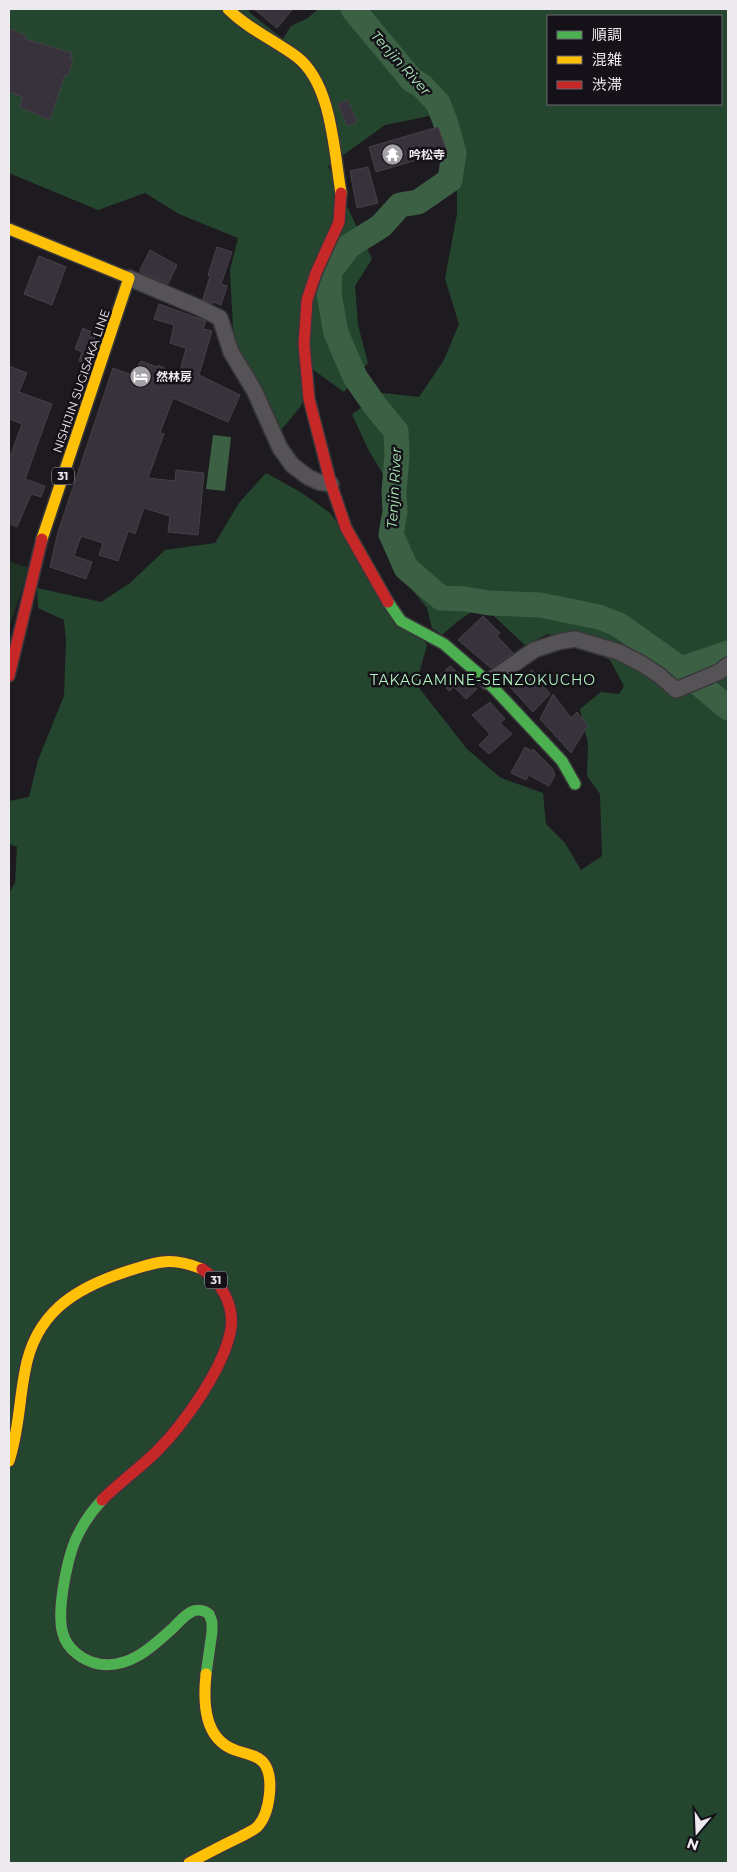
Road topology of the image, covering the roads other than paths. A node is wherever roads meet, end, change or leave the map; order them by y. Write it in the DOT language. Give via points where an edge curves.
graph roads {
  1 [pos="228,9"];
  2 [pos="9,230"];
  3 [pos="129,278"];
  4 [pos="331,484"];
  5 [pos="724,668"];
  6 [pos="9,676"];
  7 [pos="488,682"];
  8 [pos="576,784"];
  9 [pos="9,1460"];
  10 [pos="188,1863"];
  1 -- 4 [label="main road" via="240,21 298,58 312,74 328,114 341,193 339,222 307,300 304,344 309,399"];
  2 -- 3 [label="main road"];
  3 -- 4 [label="street" via="220,318 232,352 254,390 280,448 292,465 308,477"];
  3 -- 6 [label="main road, NISHIJIN SUGISAKA LINE / 31" via="45,528"];
  4 -- 7 [label="main road" via="346,528 396,616 444,644"];
  5 -- 7 [label="street" via="676,690 659,675 619,652 575,639 534,650"];
  7 -- 8 [label="main road" via="562,761"];
  9 -- 10 [label="main road, 31" via="18,1431 28,1354 38,1333 70,1296 95,1282 150,1264 170,1261 192,1264 220,1284 228,1302 231,1326 227,1344 170,1437 108,1494 84,1522 68,1559 60,1617 66,1644 85,1659 116,1666 144,1652 191,1612 204,1611 210,1616 212,1627 205,1689 207,1722 222,1744 255,1756 265,1765 270,1796 257,1828"];
}
